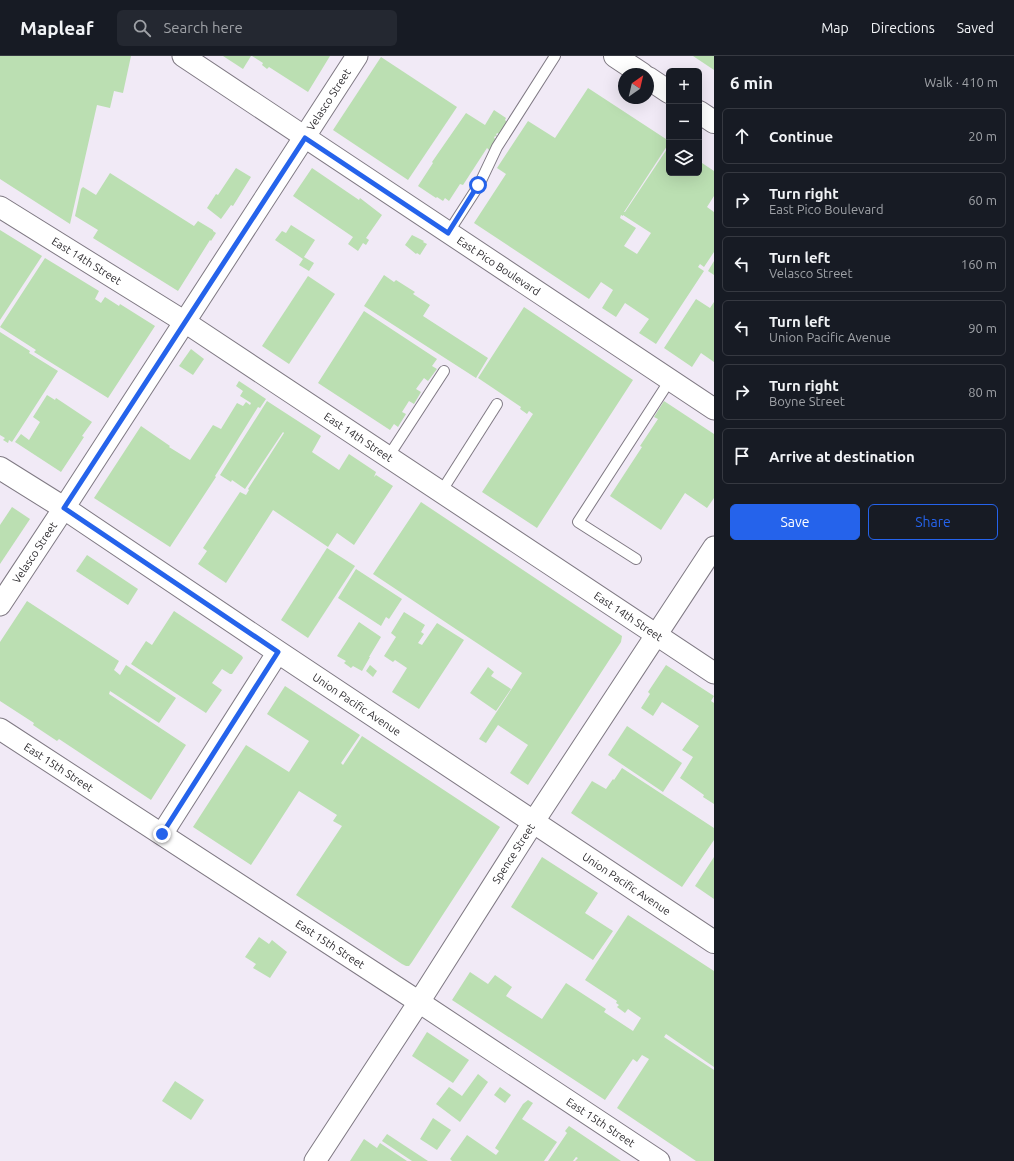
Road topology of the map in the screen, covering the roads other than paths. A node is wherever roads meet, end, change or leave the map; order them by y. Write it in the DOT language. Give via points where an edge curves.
graph roads {
  1 [pos="183,56"];
  2 [pos="357,56"];
  3 [pos="555,56"];
  4 [pos="615,56"];
  5 [pos="633,68"];
  6 [pos="654,82"];
  7 [pos="666,90"];
  8 [pos="702,114"];
  9 [pos="714,122"];
  10 [pos="305,138"];
  11 [pos="0,207"];
  12 [pos="448,233"];
  13 [pos="185,322"];
  14 [pos="444,371"];
  15 [pos="670,380"];
  16 [pos="497,404"];
  17 [pos="714,410"];
  18 [pos="388,456"];
  19 [pos="0,468"];
  20 [pos="441,492"];
  21 [pos="64,508"];
  22 [pos="714,547"];
  23 [pos="636,559"];
  24 [pos="0,605"];
  25 [pos="657,635"];
  26 [pos="278,652"];
  27 [pos="714,673"];
  28 [pos="0,729"];
  29 [pos="534,821"];
  30 [pos="162,834"];
  31 [pos="714,942"];
  32 [pos="419,1002"];
  33 [pos="315,1161"];
  34 [pos="659,1161"];
  1 -- 10 [label="street, East Pico Boulevard"];
  2 -- 10 [label="street, Velasco Street"];
  3 -- 12 [label="lane" via="497,148 478,185"];
  4 -- 5 [label="street"];
  6 -- 7 [label="street"];
  8 -- 9 [label="street"];
  10 -- 12 [label="street, East Pico Boulevard"];
  10 -- 13 [label="street, Velasco Street"];
  11 -- 13 [label="street, East 14th Street"];
  12 -- 15 [label="street, East Pico Boulevard"];
  13 -- 18 [label="street, East 14th Street"];
  13 -- 21 [label="street, Velasco Street"];
  14 -- 18 [label="lane"];
  15 -- 17 [label="street, East Pico Boulevard"];
  15 -- 23 [label="lane" via="578,522"];
  16 -- 20 [label="lane"];
  18 -- 20 [label="street, East 14th Street"];
  19 -- 21 [label="street, Union Pacific Avenue"];
  20 -- 25 [label="street, East 14th Street"];
  21 -- 24 [label="street, Velasco Street"];
  21 -- 26 [label="street, Union Pacific Avenue"];
  22 -- 25 [label="street, Spence Street"];
  25 -- 27 [label="street, East 14th Street"];
  25 -- 29 [label="street, Spence Street"];
  26 -- 29 [label="street, Union Pacific Avenue"];
  26 -- 30 [label="street"];
  28 -- 30 [label="street, East 15th Street"];
  29 -- 31 [label="street, Union Pacific Avenue"];
  29 -- 32 [label="street, Spence Street"];
  30 -- 32 [label="street, East 15th Street"];
  32 -- 33 [label="street, Spence Street"];
  32 -- 34 [label="street, East 15th Street"];
}
